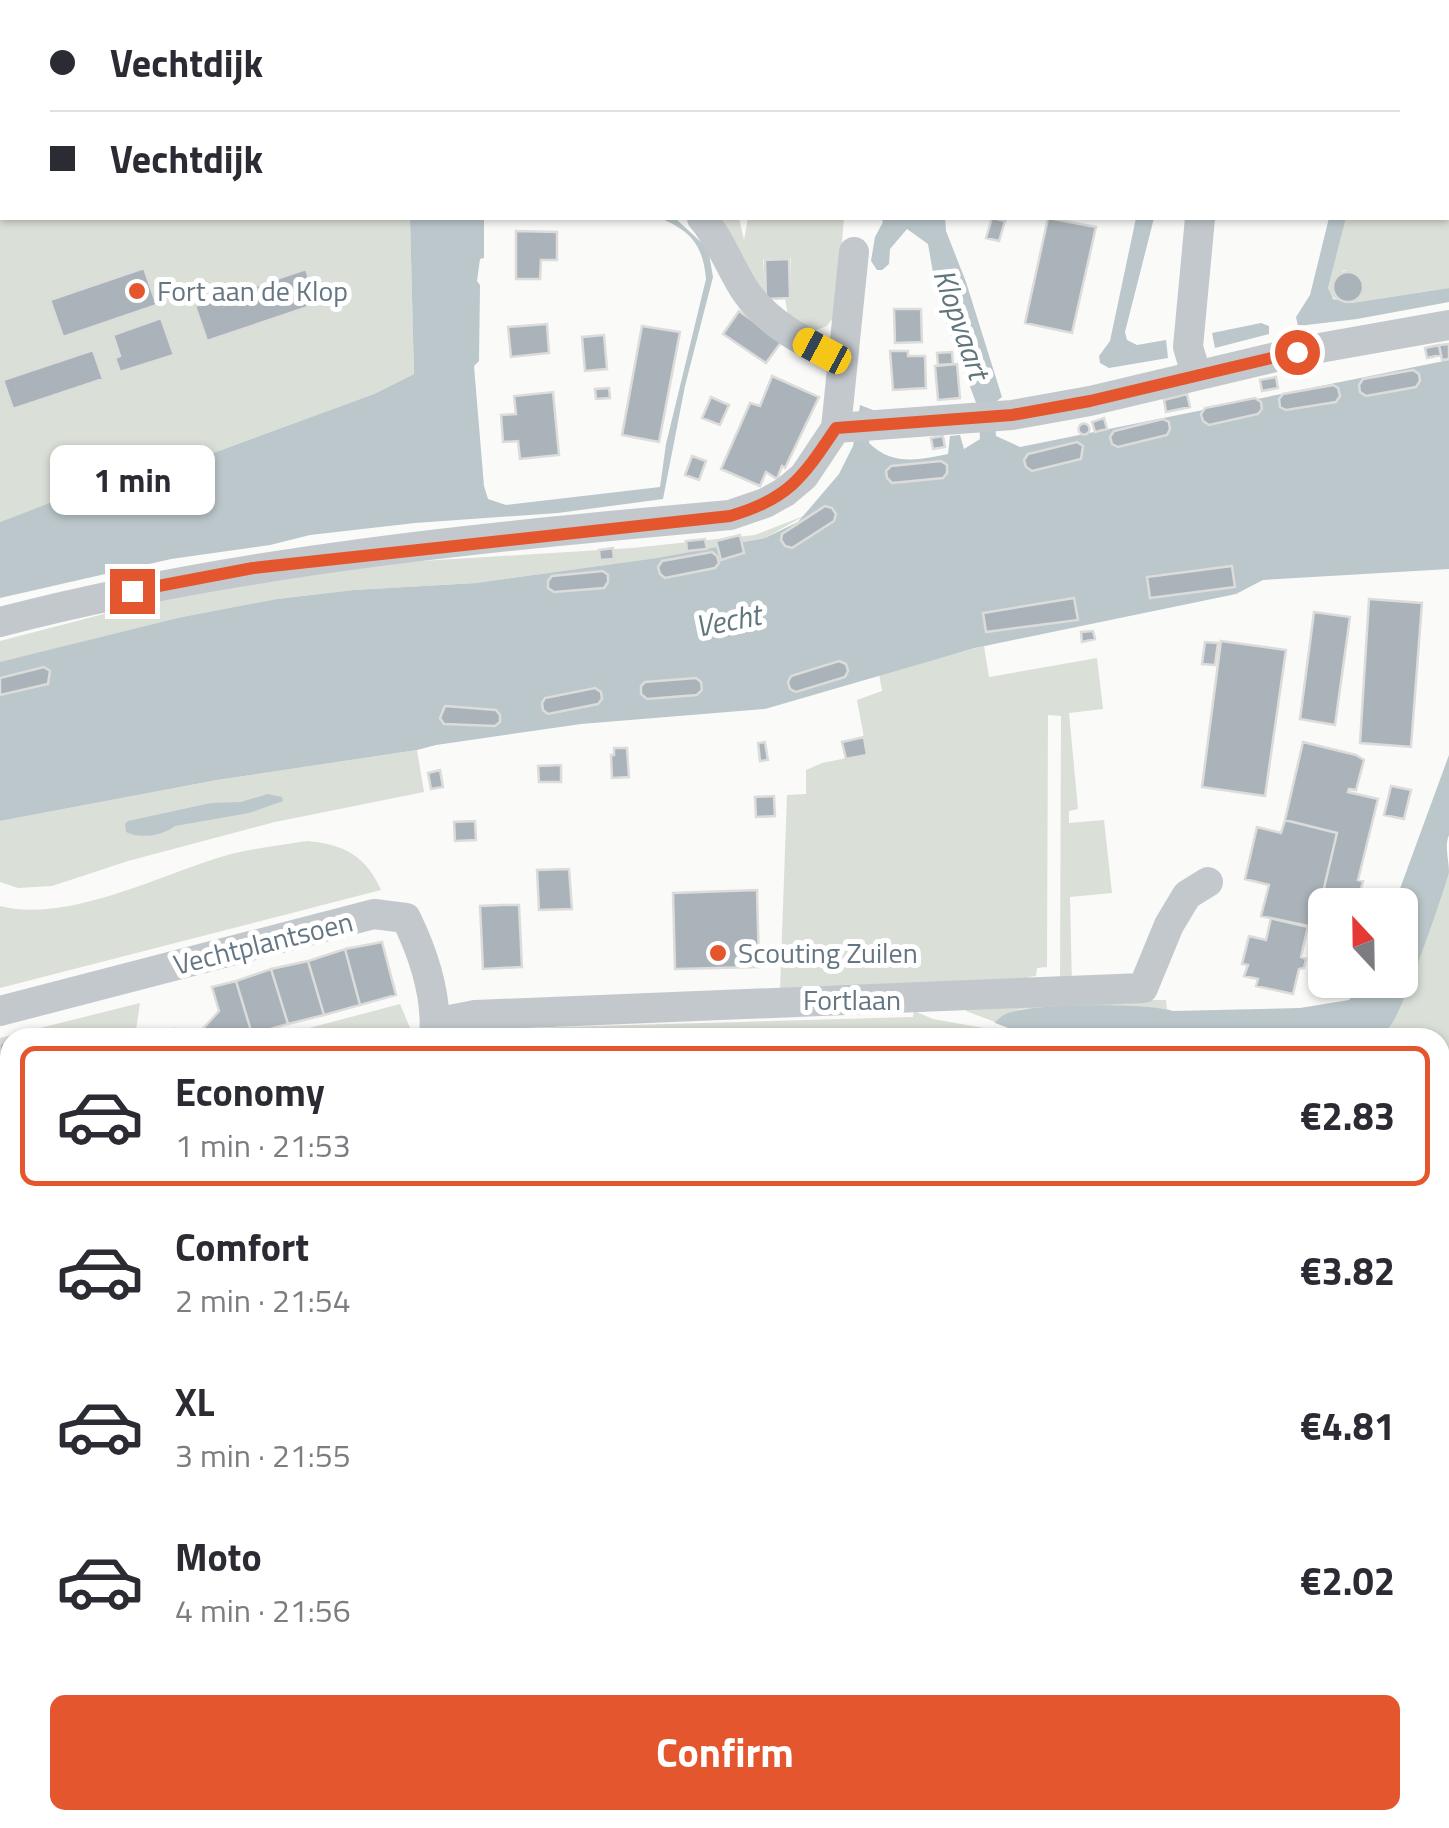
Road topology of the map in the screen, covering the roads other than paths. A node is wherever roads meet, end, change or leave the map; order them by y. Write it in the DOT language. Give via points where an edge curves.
graph roads {
  1 [pos="704,220"];
  2 [pos="1200,220"];
  3 [pos="854,252"];
  4 [pos="1449,325"];
  5 [pos="841,361"];
  6 [pos="1196,374"];
  7 [pos="836,428"];
  8 [pos="0,622"];
  9 [pos="1208,882"];
  10 [pos="0,1011"];
  11 [pos="435,1028"];
  12 [pos="442,1028"];
  1 -- 5 [label="street" via="768,316"];
  2 -- 6 [label="street" via="1188,348"];
  3 -- 5 [label="street"];
  4 -- 6 [label="street"];
  5 -- 7 [label="street"];
  6 -- 7 [label="street" via="1012,415"];
  7 -- 8 [label="street" via="785,492 730,516 253,568"];
  9 -- 12 [label="street, Fortlaan" via="1187,895 1169,924 1143,988 494,1014"];
  10 -- 11 [label="street, Vechtplantsoen" via="374,914 406,918 424,954"];
}
